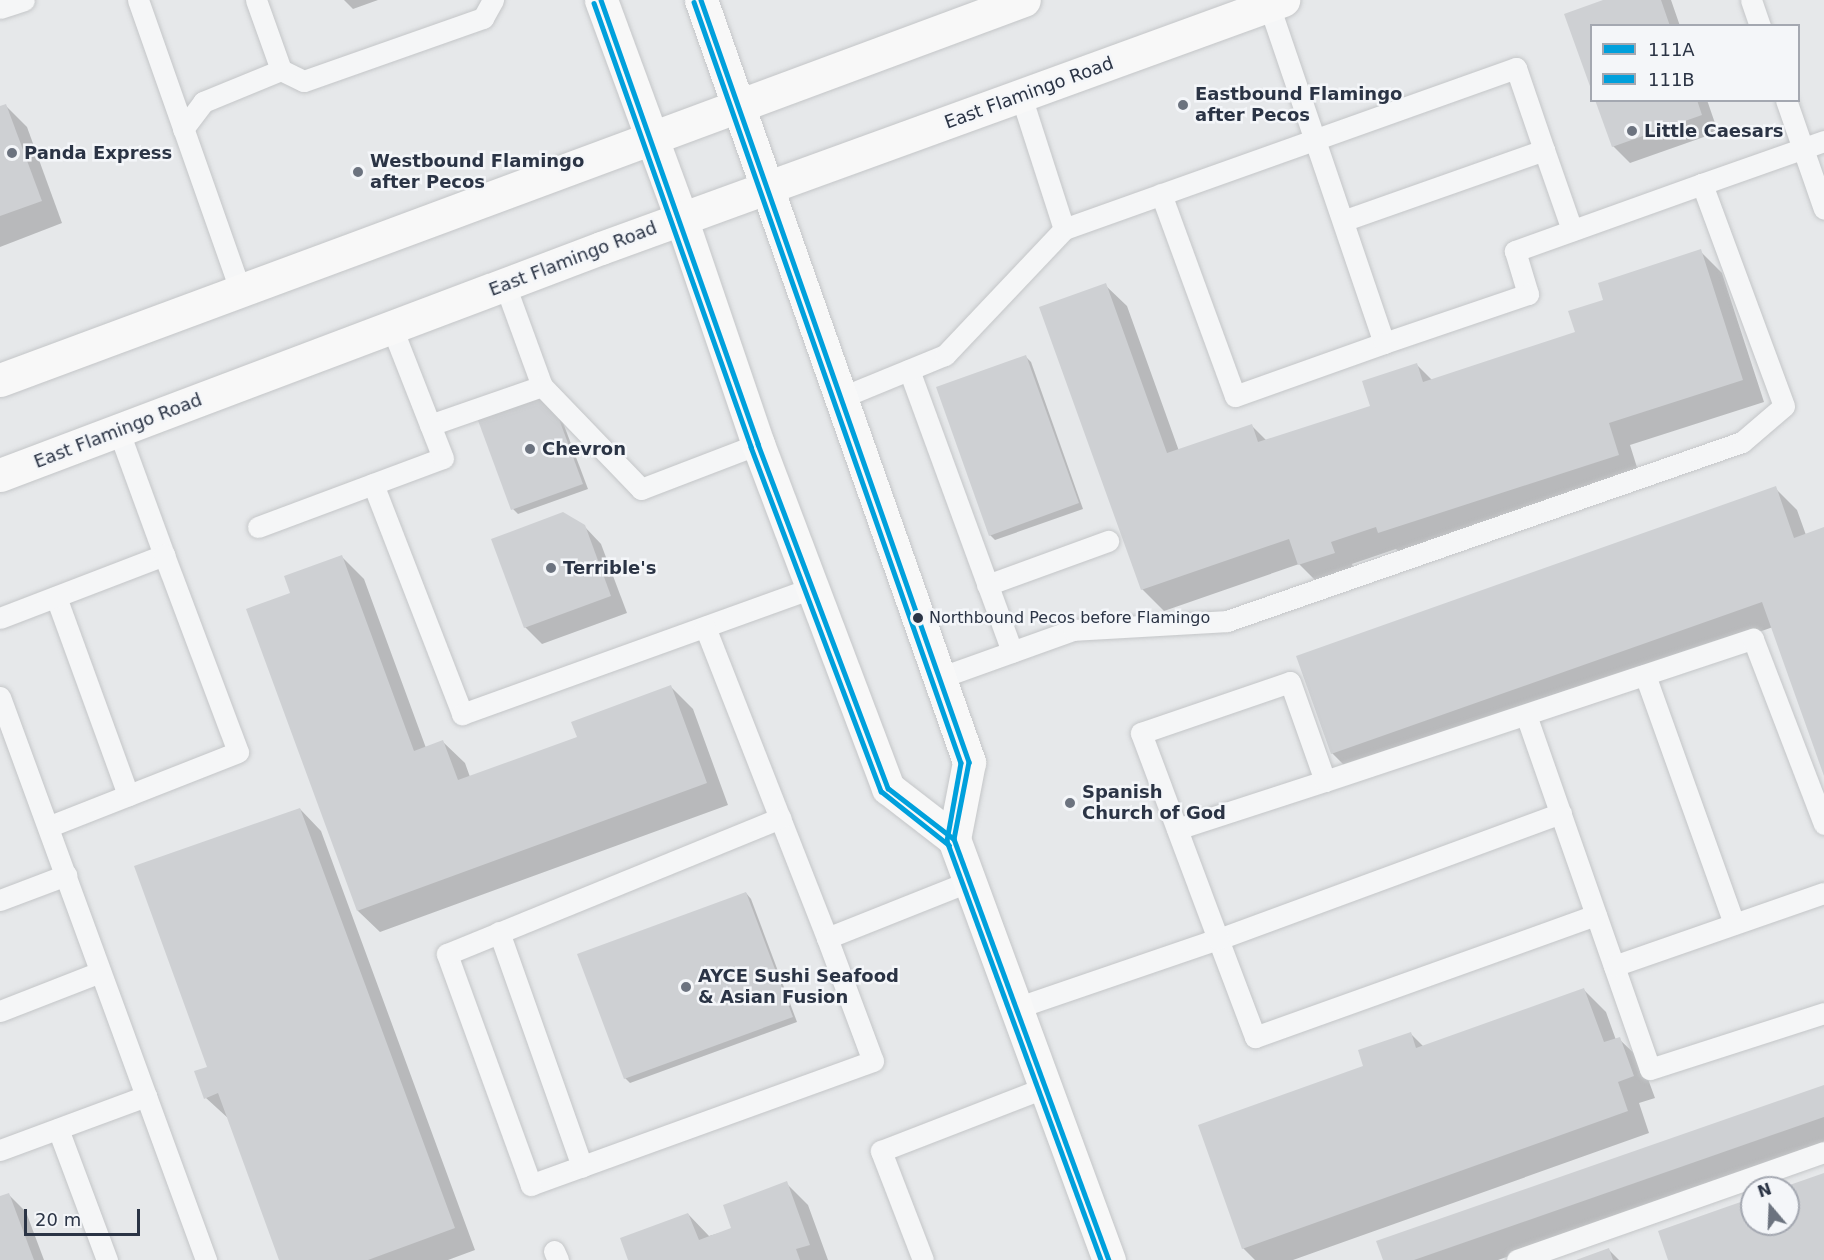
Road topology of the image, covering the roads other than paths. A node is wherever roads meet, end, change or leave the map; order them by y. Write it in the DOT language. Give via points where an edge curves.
graph roads {
  1 [pos="24,0"];
  2 [pos="138,0"];
  3 [pos="256,0"];
  4 [pos="494,0"];
  5 [pos="601,0"];
  6 [pos="701,0"];
  7 [pos="1024,0"];
  8 [pos="1751,0"];
  9 [pos="1276,2"];
  10 [pos="0,8"];
  11 [pos="1759,24"];
  12 [pos="281,70"];
  13 [pos="1022,96"];
  14 [pos="1787,102"];
  15 [pos="740,106"];
  16 [pos="183,129"];
  17 [pos="652,137"];
  18 [pos="1315,139"];
  19 [pos="1824,141"];
  20 [pos="1803,148"];
  21 [pos="1544,150"];
  22 [pos="1702,184"];
  23 [pos="769,186"];
  24 [pos="1161,194"];
  25 [pos="1824,209"];
  26 [pos="681,218"];
  27 [pos="1345,220"];
  28 [pos="1064,229"];
  29 [pos="1572,230"];
  30 [pos="505,285"];
  31 [pos="240,290"];
  32 [pos="392,328"];
  33 [pos="1384,343"];
  34 [pos="909,370"];
  35 [pos="0,380"];
  36 [pos="542,386"];
  37 [pos="840,398"];
  38 [pos="430,424"];
  39 [pos="119,432"];
  40 [pos="758,444"];
  41 [pos="0,475"];
  42 [pos="373,484"];
  43 [pos="258,526"];
  44 [pos="1108,541"];
  45 [pos="164,555"];
  46 [pos="987,585"];
  47 [pos="812,588"];
  48 [pos="56,597"];
  49 [pos="0,618"];
  50 [pos="705,627"];
  51 [pos="1012,652"];
  52 [pos="1645,675"];
  53 [pos="939,678"];
  54 [pos="0,697"];
  55 [pos="1527,715"];
  56 [pos="1325,781"];
  57 [pos="128,795"];
  58 [pos="1561,813"];
  59 [pos="780,818"];
  60 [pos="1824,824"];
  61 [pos="48,827"];
  62 [pos="1177,829"];
  63 [pos="954,838"];
  64 [pos="66,875"];
  65 [pos="970,881"];
  66 [pos="1824,893"];
  67 [pos="0,900"];
  68 [pos="1596,915"];
  69 [pos="1734,924"];
  70 [pos="499,932"];
  71 [pos="827,938"];
  72 [pos="1218,939"];
  73 [pos="1614,966"];
  74 [pos="100,972"];
  75 [pos="1016,1008"];
  76 [pos="0,1011"];
  77 [pos="1824,1012"];
  78 [pos="1046,1088"];
  79 [pos="146,1096"];
  80 [pos="58,1129"];
  81 [pos="0,1150"];
  82 [pos="1824,1152"];
  83 [pos="582,1167"];
  84 [pos="107,1260"];
  85 [pos="206,1260"];
  86 [pos="923,1260"];
  87 [pos="1109,1260"];
  88 [pos="1517,1260"];
  1 -- 10 [label="lane"];
  2 -- 16 [label="lane"];
  3 -- 12 [label="lane"];
  4 -- 12 [label="lane" via="483,18 304,81"];
  5 -- 17 [label="main road"];
  6 -- 15 [label="main road"];
  7 -- 15 [label="main road"];
  8 -- 11 [label="lane"];
  9 -- 13 [label="main road, East Flamingo Road"];
  9 -- 18 [label="lane"];
  12 -- 16 [label="lane" via="203,102"];
  13 -- 23 [label="main road, East Flamingo Road"];
  13 -- 28 [label="lane"];
  14 -- 20 [label="lane"];
  15 -- 17 [label="main road"];
  15 -- 23 [label="main road"];
  16 -- 31 [label="lane"];
  17 -- 26 [label="main road"];
  17 -- 31 [label="main road"];
  18 -- 21 [label="lane" via="1516,68"];
  18 -- 24 [label="lane"];
  18 -- 27 [label="lane"];
  19 -- 20 [label="lane"];
  20 -- 22 [label="lane"];
  20 -- 25 [label="lane"];
  21 -- 27 [label="lane"];
  21 -- 29 [label="lane"];
  22 -- 29 [label="lane"];
  22 -- 51 [label="lane" via="1784,406 1742,442 1227,621 1073,630"];
  23 -- 26 [label="main road, East Flamingo Road"];
  23 -- 37 [label="main road"];
  24 -- 28 [label="lane"];
  24 -- 33 [label="lane" via="1235,396"];
  26 -- 30 [label="main road, East Flamingo Road"];
  26 -- 40 [label="main road"];
  27 -- 33 [label="lane"];
  28 -- 34 [label="lane" via="945,355"];
  29 -- 33 [label="lane" via="1515,251 1528,294"];
  30 -- 32 [label="main road, East Flamingo Road"];
  30 -- 36 [label="lane"];
  31 -- 35 [label="main road"];
  32 -- 38 [label="lane"];
  32 -- 39 [label="main road, East Flamingo Road"];
  34 -- 37 [label="lane"];
  34 -- 46 [label="lane"];
  36 -- 38 [label="lane"];
  36 -- 40 [label="lane" via="641,489"];
  37 -- 53 [label="main road"];
  38 -- 42 [label="lane" via="443,458"];
  39 -- 41 [label="main road, East Flamingo Road"];
  39 -- 45 [label="lane"];
  40 -- 47 [label="main road"];
  42 -- 43 [label="lane"];
  42 -- 50 [label="lane" via="462,714"];
  44 -- 46 [label="lane"];
  45 -- 48 [label="lane"];
  45 -- 57 [label="lane" via="238,752"];
  46 -- 51 [label="lane"];
  47 -- 50 [label="lane"];
  47 -- 63 [label="main road" via="888,788"];
  48 -- 49 [label="lane"];
  48 -- 57 [label="lane"];
  50 -- 59 [label="lane"];
  51 -- 53 [label="lane"];
  52 -- 55 [label="lane"];
  52 -- 60 [label="lane" via="1754,639"];
  52 -- 69 [label="lane"];
  53 -- 63 [label="main road" via="969,762"];
  54 -- 61 [label="lane"];
  55 -- 56 [label="lane"];
  55 -- 58 [label="lane"];
  56 -- 62 [label="lane"];
  56 -- 62 [label="lane" via="1290,682 1141,733"];
  57 -- 61 [label="lane"];
  58 -- 68 [label="lane"];
  58 -- 72 [label="lane"];
  59 -- 70 [label="lane"];
  59 -- 71 [label="lane"];
  61 -- 64 [label="lane"];
  62 -- 72 [label="lane"];
  63 -- 65 [label="main road"];
  64 -- 67 [label="lane"];
  64 -- 74 [label="lane"];
  65 -- 71 [label="lane"];
  65 -- 75 [label="main road"];
  66 -- 69 [label="lane"];
  68 -- 72 [label="lane" via="1255,1036"];
  68 -- 73 [label="lane"];
  69 -- 73 [label="lane"];
  70 -- 83 [label="lane"];
  70 -- 83 [label="lane" via="447,954 531,1185"];
  71 -- 83 [label="lane" via="873,1061"];
  72 -- 75 [label="lane"];
  73 -- 77 [label="lane" via="1650,1069"];
  74 -- 76 [label="lane"];
  74 -- 79 [label="lane"];
  75 -- 78 [label="main road"];
  78 -- 86 [label="lane" via="881,1151"];
  78 -- 87 [label="main road"];
  79 -- 80 [label="lane"];
  79 -- 85 [label="lane"];
  80 -- 81 [label="lane"];
  80 -- 84 [label="lane"];
  82 -- 88 [label="lane"];
}
